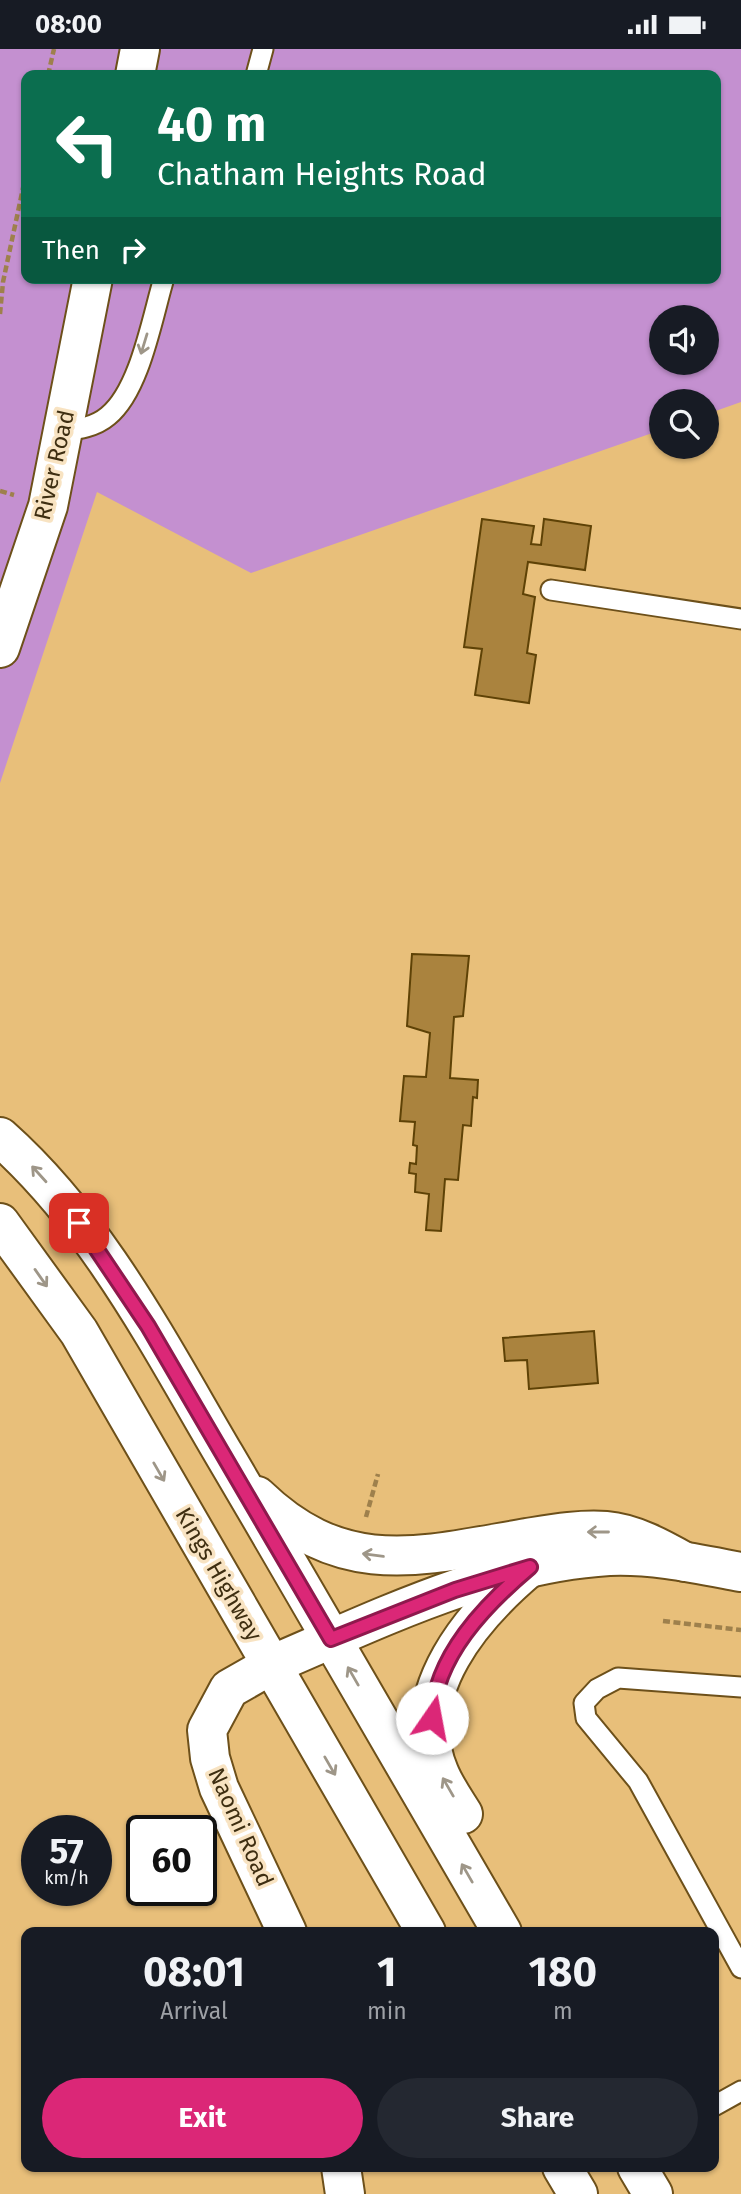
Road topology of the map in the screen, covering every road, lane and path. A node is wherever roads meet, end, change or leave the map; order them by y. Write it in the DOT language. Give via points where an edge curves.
graph roads {
  1 [pos="54,49"];
  2 [pos="140,49"];
  3 [pos="263,49"];
  4 [pos="49,70"];
  5 [pos="136,70"];
  6 [pos="257,70"];
  7 [pos="21,197"];
  8 [pos="92,284"];
  9 [pos="162,284"];
  10 [pos="0,314"];
  11 [pos="63,431"];
  12 [pos="551,590"];
  13 [pos="741,619"];
  14 [pos="0,648"];
  15 [pos="0,1137"];
  16 [pos="0,1223"];
  17 [pos="378,1474"];
  18 [pos="237,1476"];
  19 [pos="364,1528"];
  20 [pos="685,1562"];
  21 [pos="530,1567"];
  22 [pos="741,1572"];
  23 [pos="663,1621"];
  24 [pos="741,1630"];
  25 [pos="331,1639"];
  26 [pos="271,1665"];
  27 [pos="741,1687"];
  28 [pos="285,1927"];
  29 [pos="423,1927"];
  30 [pos="499,1927"];
  31 [pos="526,1927"];
  32 [pos="718,1927"];
  33 [pos="719,1928"];
  34 [pos="741,1968"];
  35 [pos="741,2091"];
  36 [pos="719,2103"];
  37 [pos="342,2172"];
  38 [pos="565,2172"];
  39 [pos="640,2172"];
  40 [pos="345,2194"];
  41 [pos="578,2194"];
  42 [pos="653,2194"];
  1 -- 4 [label="path"];
  2 -- 5 [label="main road"];
  3 -- 6 [label="lane"];
  7 -- 10 [label="path"];
  8 -- 11 [label="main road, River Road"];
  9 -- 11 [label="lane, one-way" via="123,402 107,418 86,428"];
  11 -- 14 [label="main road, River Road" via="48,506"];
  12 -- 13 [label="lane"];
  18 -- 15 [label="main road, one-way" via="109,1265 52,1189"];
  16 -- 26 [label="main road, Kings Highway, one-way" via="79,1332"];
  17 -- 19 [label="path"];
  20 -- 18 [label="main road, one-way" via="660,1547 608,1531 543,1536 426,1556 393,1558 362,1553 328,1544 300,1529 269,1508"];
  18 -- 25 [label="main road"];
  20 -- 21 [label="main road, Naomi Road" via="612,1556"];
  20 -- 22 [label="main road"];
  21 -- 25 [label="main road, Naomi Road" via="455,1590"];
  31 -- 21 [label="main road, one-way" via="439,1772 431,1738 433,1698 460,1639 500,1592"];
  23 -- 24 [label="path"];
  25 -- 26 [label="main road, Naomi Road"];
  30 -- 25 [label="main road, one-way"];
  26 -- 28 [label="main road, Naomi Road" via="229,1689 208,1730 219,1788"];
  26 -- 29 [label="main road, Kings Highway, one-way"];
  27 -- 32 [label="lane" via="618,1678 597,1689 584,1703 586,1717 638,1781"];
  33 -- 34 [label="lane"];
  35 -- 36 [label="lane"];
  37 -- 40 [label="main road"];
  38 -- 41 [label="main road"];
  39 -- 42 [label="main road"];
}
